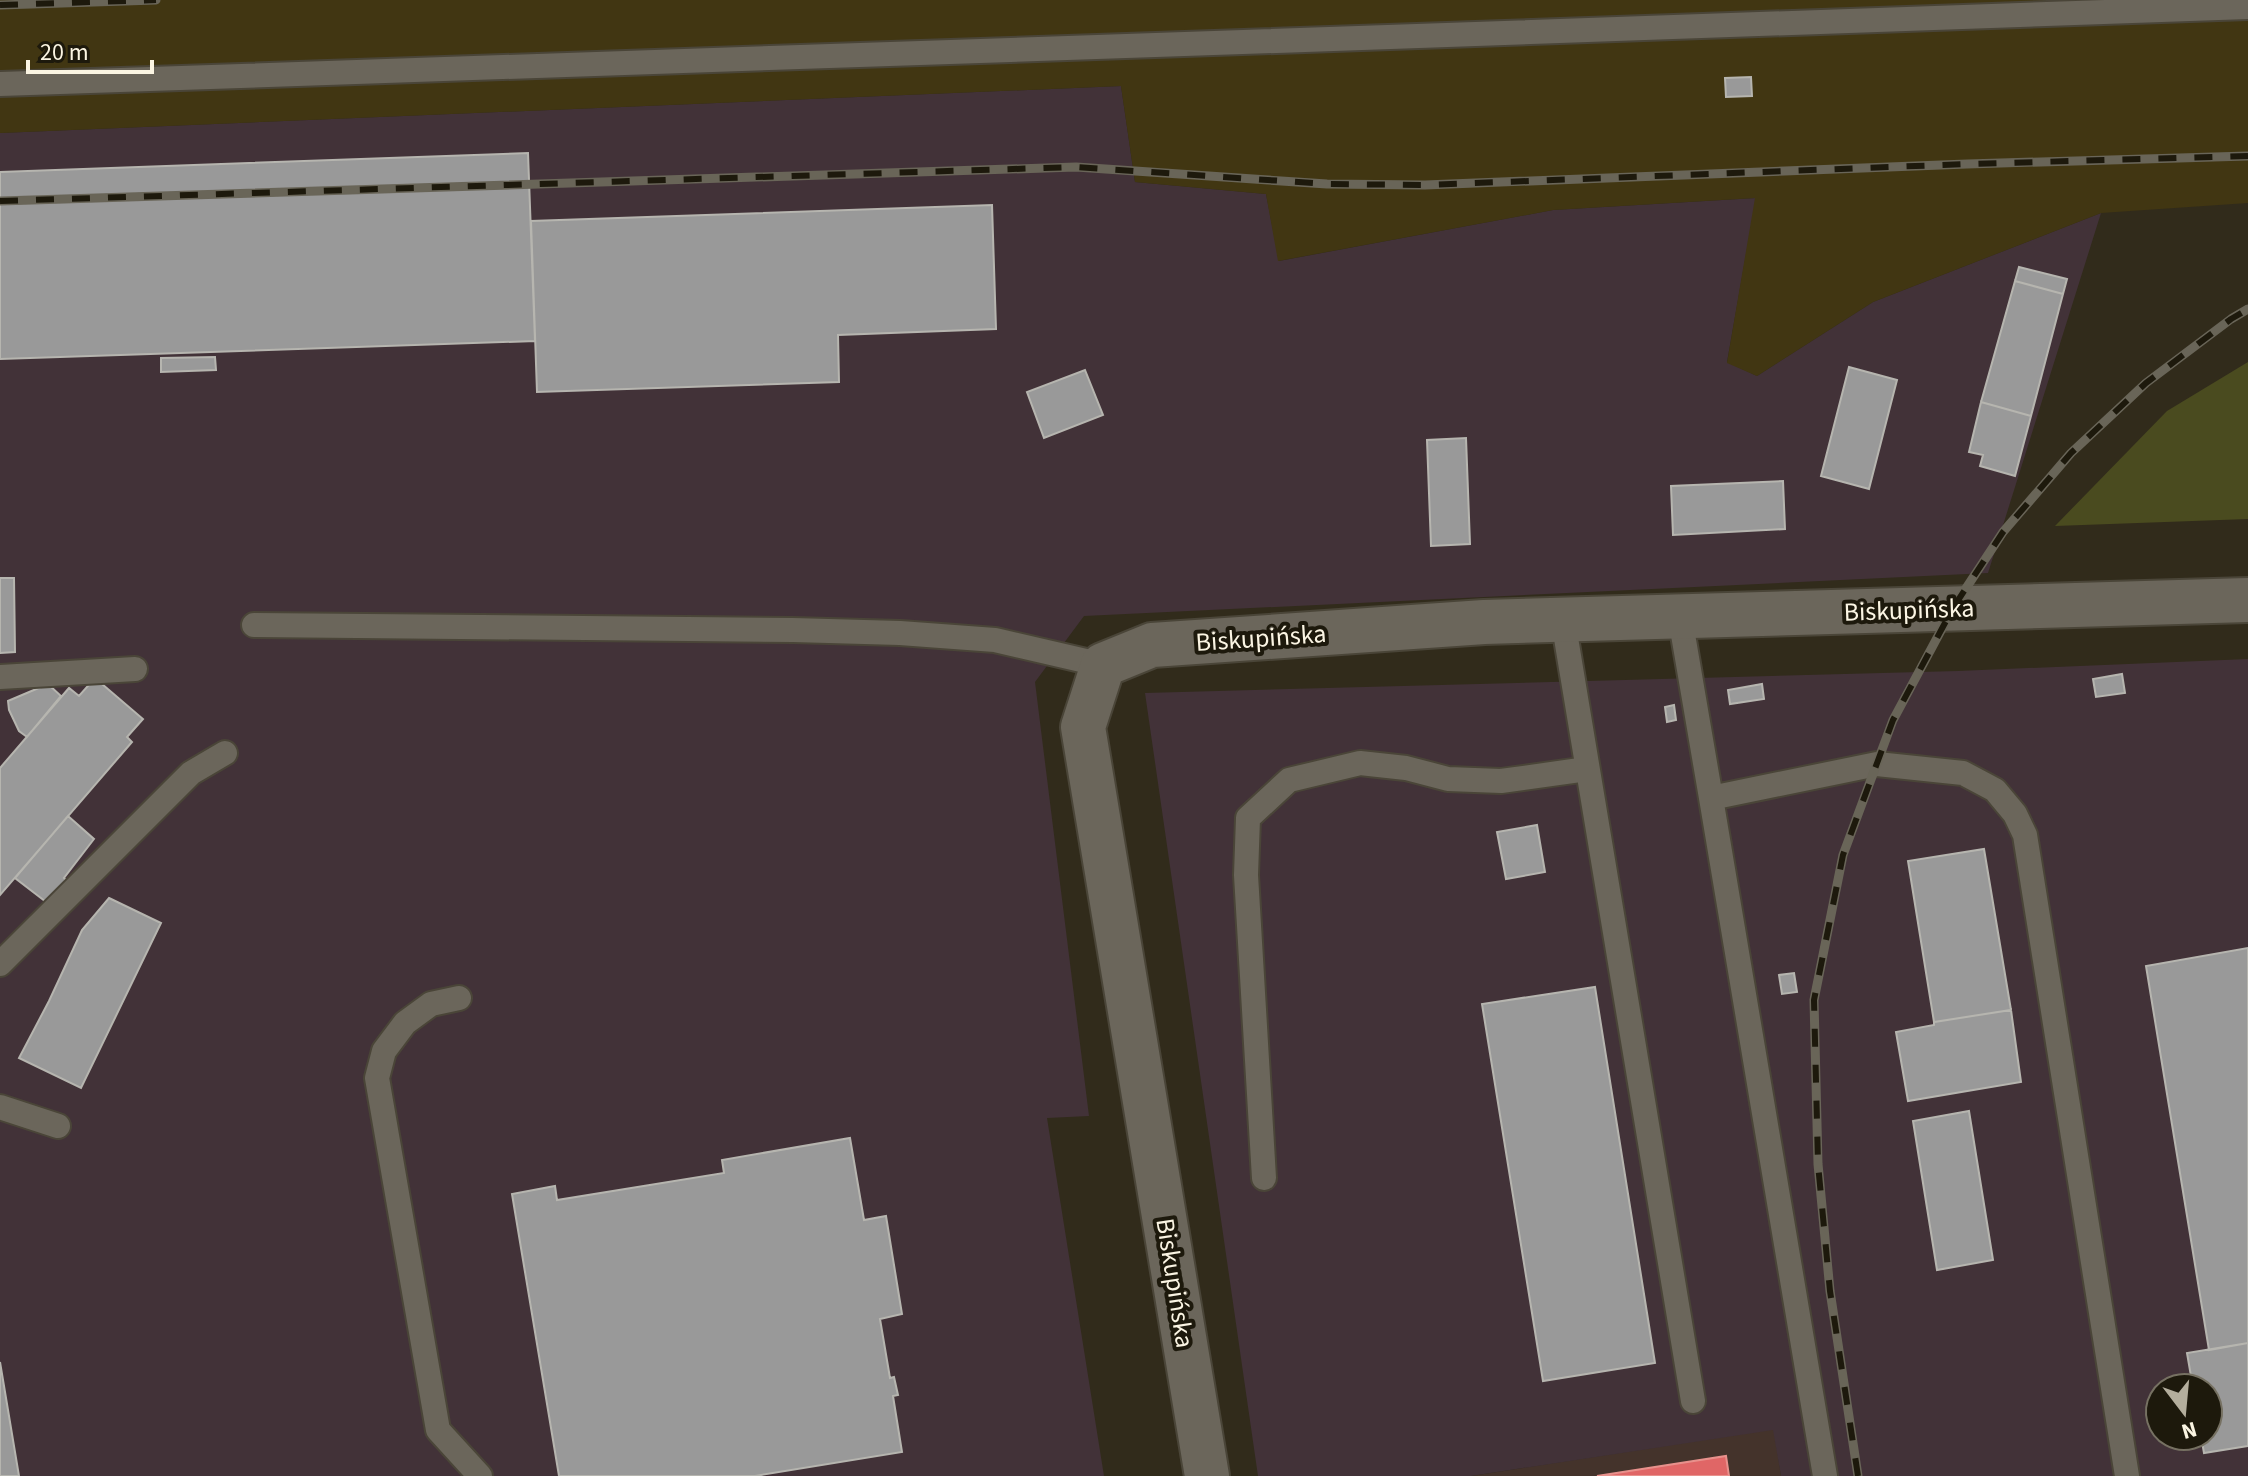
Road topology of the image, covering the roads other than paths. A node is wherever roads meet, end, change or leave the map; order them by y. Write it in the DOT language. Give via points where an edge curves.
graph roads {
  1 [pos="2248,7"];
  2 [pos="0,84"];
  3 [pos="2248,600"];
  4 [pos="1680,617"];
  5 [pos="1563,620"];
  6 [pos="254,625"];
  7 [pos="1103,665"];
  8 [pos="135,669"];
  9 [pos="0,677"];
  10 [pos="225,753"];
  11 [pos="1587,769"];
  12 [pos="1711,798"];
  13 [pos="0,964"];
  14 [pos="459,998"];
  15 [pos="0,1107"];
  16 [pos="58,1126"];
  17 [pos="1264,1178"];
  18 [pos="1693,1401"];
  19 [pos="480,1476"];
  20 [pos="1207,1476"];
  21 [pos="1825,1476"];
  22 [pos="2127,1476"];
  1 -- 2 [label="lane"];
  3 -- 4 [label="street, Biskupińska"];
  4 -- 5 [label="street, Biskupińska"];
  4 -- 12 [label="lane"];
  5 -- 7 [label="street, Biskupińska" via="1152,645"];
  5 -- 11 [label="lane"];
  6 -- 7 [label="lane" via="900,633 995,640"];
  7 -- 20 [label="street, Biskupińska" via="1083,727"];
  8 -- 9 [label="lane"];
  10 -- 13 [label="lane" via="191,773"];
  11 -- 17 [label="lane" via="1501,781 1448,779 1360,763 1289,780 1248,818 1246,875"];
  11 -- 18 [label="lane"];
  12 -- 21 [label="lane"];
  12 -- 22 [label="lane" via="1877,764 1963,773 1995,790 2015,814 2025,835"];
  14 -- 19 [label="lane" via="431,1004 405,1023 384,1051 377,1078 438,1430"];
  15 -- 16 [label="lane"];
}
